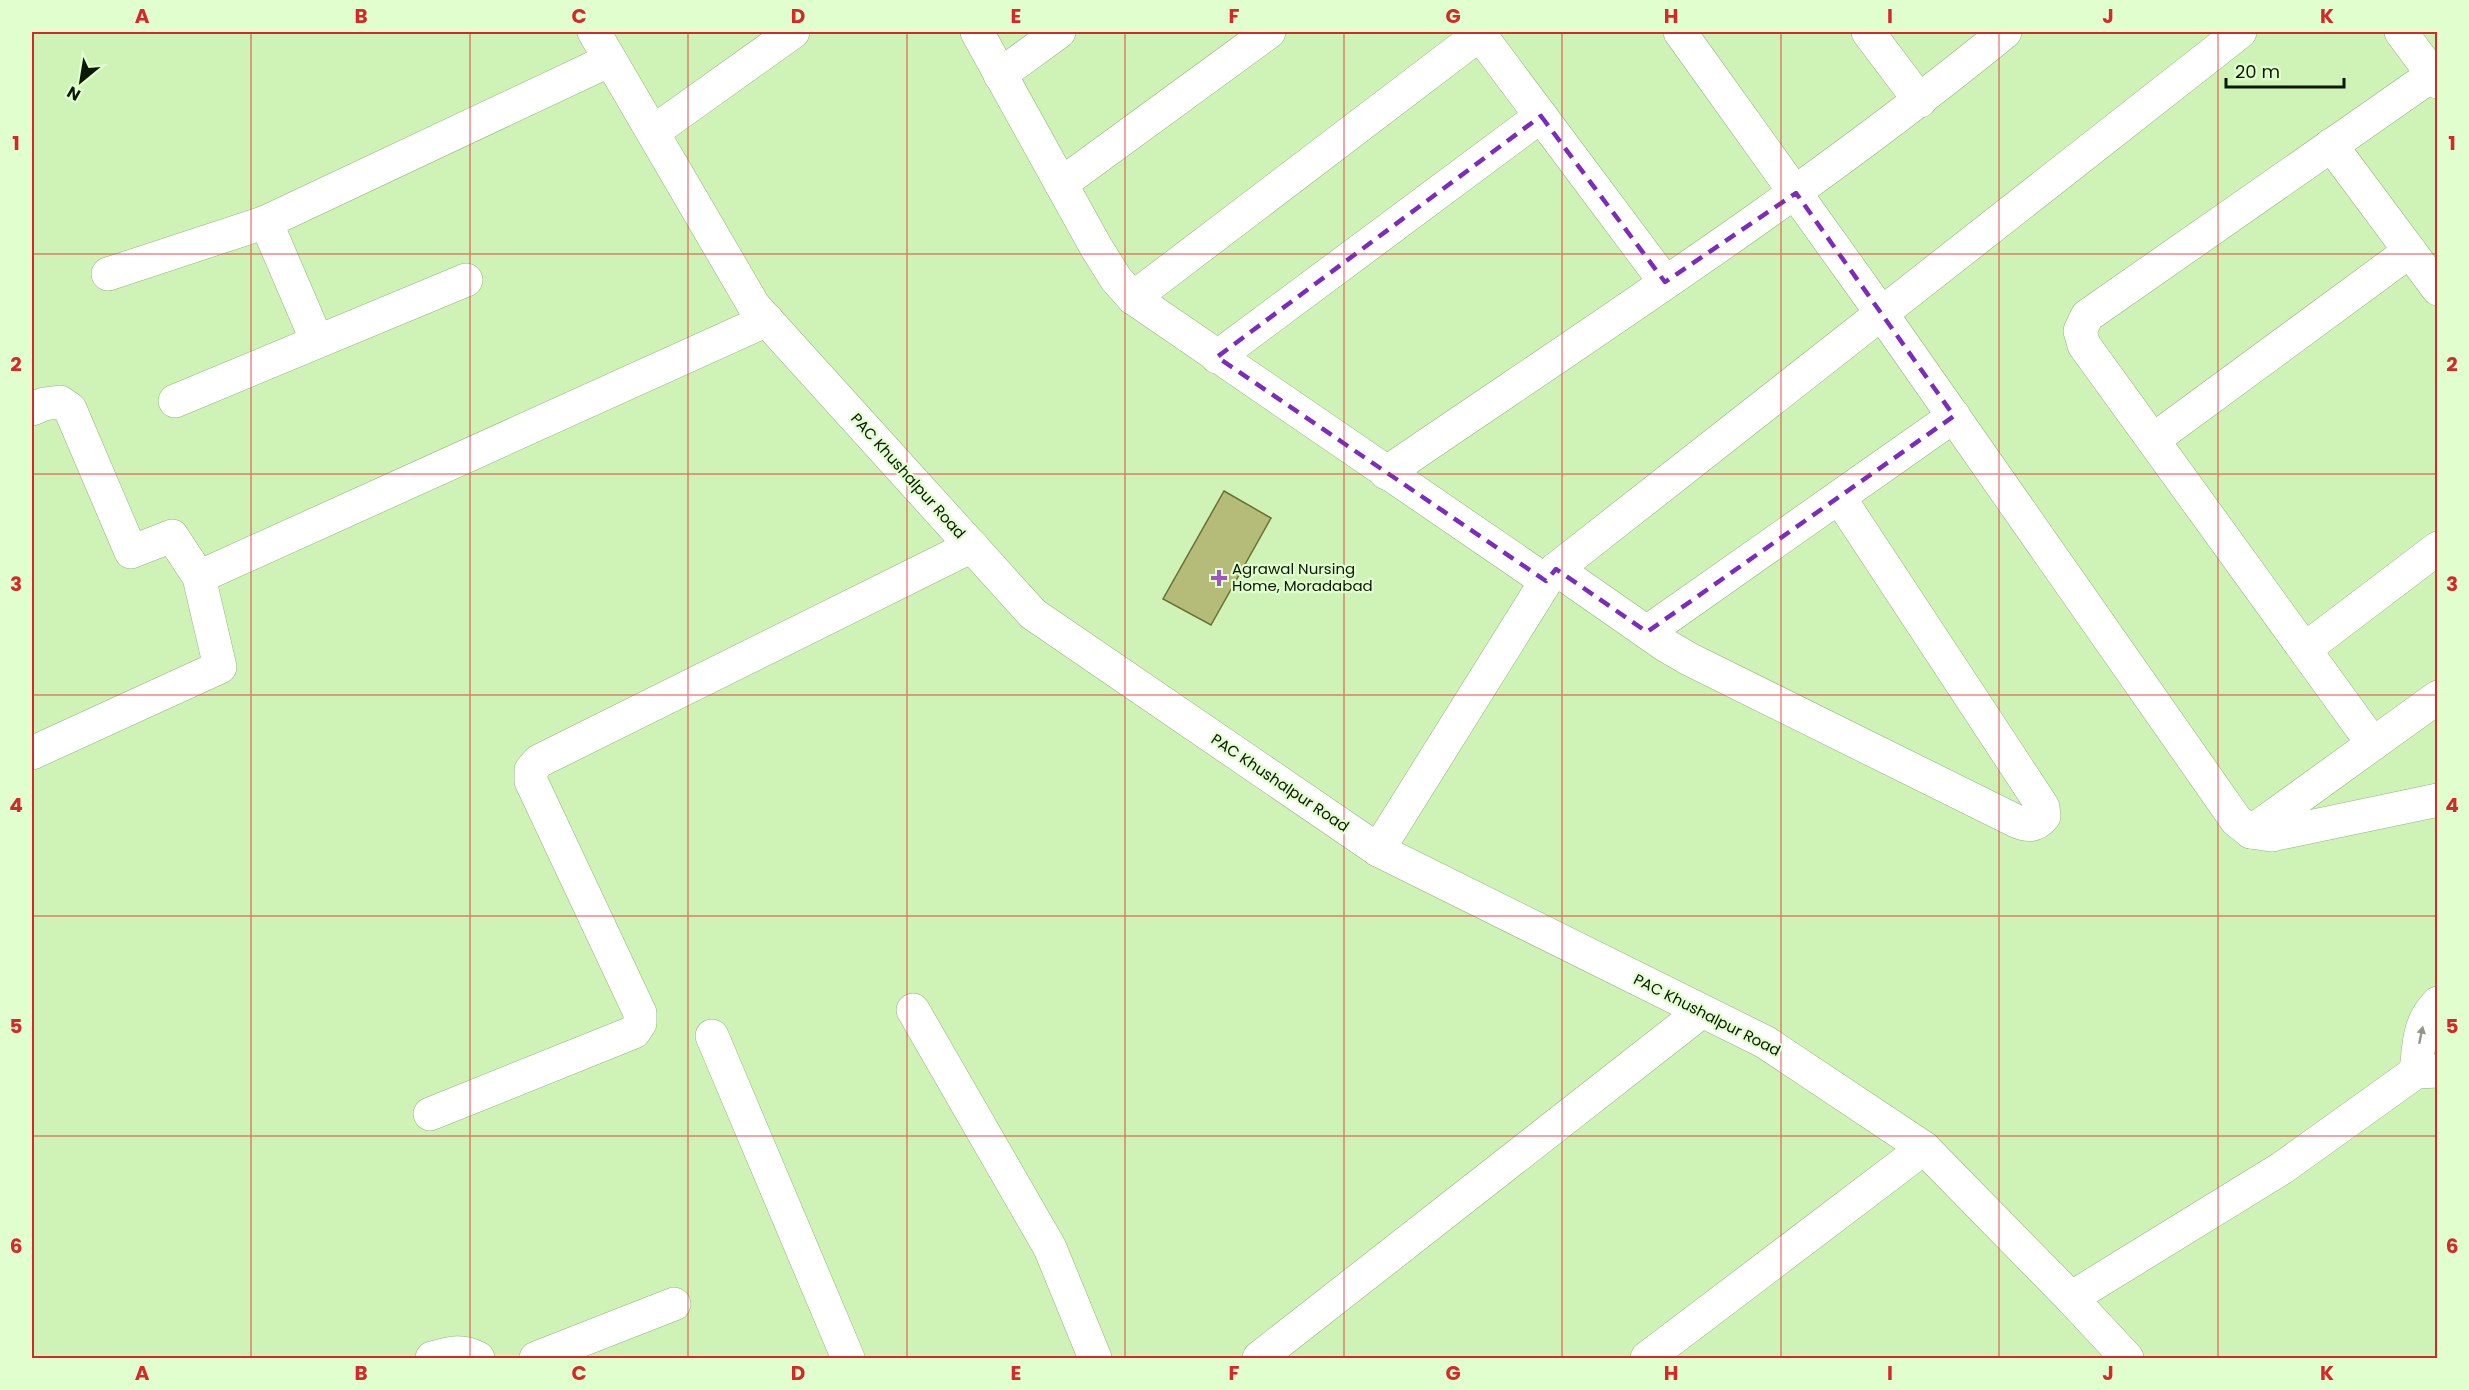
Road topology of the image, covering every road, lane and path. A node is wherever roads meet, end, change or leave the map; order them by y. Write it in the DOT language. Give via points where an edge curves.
graph roads {
  1 [pos="594,32"];
  2 [pos="793,32"];
  3 [pos="977,32"];
  4 [pos="1059,32"];
  5 [pos="1269,32"];
  6 [pos="1680,32"];
  7 [pos="1868,32"];
  8 [pos="2005,32"];
  9 [pos="2240,32"];
  10 [pos="2401,32"];
  11 [pos="1479,33"];
  12 [pos="610,60"];
  13 [pos="1000,75"];
  14 [pos="2436,76"];
  15 [pos="1920,101"];
  16 [pos="1541,116"];
  17 [pos="653,132"];
  18 [pos="2331,145"];
  19 [pos="1061,184"];
  20 [pos="1796,192"];
  21 [pos="266,222"];
  22 [pos="2410,251"];
  23 [pos="108,274"];
  24 [pos="466,280"];
  25 [pos="1665,282"];
  26 [pos="2438,289"];
  27 [pos="1133,298"];
  28 [pos="1882,314"];
  29 [pos="767,321"];
  30 [pos="316,341"];
  31 [pos="1217,357"];
  32 [pos="174,401"];
  33 [pos="32,409"];
  34 [pos="1954,416"];
  35 [pos="2154,440"];
  36 [pos="1386,472"];
  37 [pos="1839,497"];
  38 [pos="972,546"];
  39 [pos="2438,548"];
  40 [pos="1551,575"];
  41 [pos="199,577"];
  42 [pos="1647,632"];
  43 [pos="2305,649"];
  44 [pos="2438,697"];
  45 [pos="2373,744"];
  46 [pos="32,753"];
  47 [pos="2438,800"];
  48 [pos="2251,832"];
  49 [pos="1378,850"];
  50 [pos="2438,1003"];
  51 [pos="913,1010"];
  52 [pos="1702,1011"];
  53 [pos="712,1036"];
  54 [pos="2427,1071"];
  55 [pos="430,1114"];
  56 [pos="1924,1148"];
  57 [pos="2071,1298"];
  58 [pos="674,1304"];
  59 [pos="432,1359"];
  60 [pos="478,1359"];
  61 [pos="536,1359"];
  62 [pos="848,1359"];
  63 [pos="1095,1359"];
  64 [pos="1259,1359"];
  65 [pos="1647,1359"];
  66 [pos="2127,1359"];
  1 -- 12 [label="street, PAC Khushalpur Road"];
  2 -- 17 [label="street"];
  3 -- 13 [label="street"];
  4 -- 13 [label="street"];
  5 -- 19 [label="street"];
  6 -- 20 [label="street"];
  7 -- 15 [label="street"];
  8 -- 15 [label="street"];
  9 -- 28 [label="street"];
  10 -- 14 [label="street"];
  11 -- 16 [label="street"];
  11 -- 27 [label="street"];
  12 -- 17 [label="street, PAC Khushalpur Road"];
  12 -- 21 [label="street"];
  13 -- 19 [label="street"];
  14 -- 18 [label="street"];
  15 -- 20 [label="street"];
  16 -- 25 [label="street"];
  16 -- 31 [label="street"];
  17 -- 29 [label="street, PAC Khushalpur Road" via="754,306"];
  18 -- 22 [label="street"];
  18 -- 35 [label="street" via="2087,316 2080,331 2084,345"];
  19 -- 27 [label="street" via="1111,271"];
  20 -- 25 [label="street"];
  20 -- 28 [label="street"];
  21 -- 23 [label="street"];
  21 -- 30 [label="street"];
  22 -- 26 [label="street"];
  22 -- 35 [label="street"];
  24 -- 30 [label="street"];
  25 -- 36 [label="street"];
  27 -- 31 [label="street"];
  28 -- 34 [label="street"];
  28 -- 40 [label="street"];
  29 -- 38 [label="street, PAC Khushalpur Road"];
  29 -- 41 [label="street"];
  30 -- 32 [label="street"];
  31 -- 36 [label="street"];
  33 -- 41 [label="street" via="60,402 70,410 131,552 172,536"];
  34 -- 37 [label="street"];
  34 -- 48 [label="street" via="2236,820"];
  35 -- 43 [label="street"];
  36 -- 40 [label="street"];
  37 -- 42 [label="street"];
  37 -- 42 [label="street" via="2043,807 2044,816 2039,823 2026,825 2016,821 1689,659"];
  38 -- 49 [label="street, PAC Khushalpur Road" via="1033,614"];
  38 -- 55 [label="street" via="539,761 531,770 531,781 640,1013 640,1023 634,1032"];
  39 -- 43 [label="street"];
  40 -- 42 [label="street"];
  40 -- 49 [label="street"];
  41 -- 46 [label="street" via="220,668"];
  43 -- 45 [label="street"];
  44 -- 45 [label="street"];
  45 -- 48 [label="street"];
  47 -- 48 [label="street" via="2271,835"];
  49 -- 52 [label="street, PAC Khushalpur Road"];
  54 -- 50 [label="street, one-way" via="2420,1035 2426,1014"];
  51 -- 63 [label="street" via="1050,1248"];
  52 -- 56 [label="street, PAC Khushalpur Road" via="1765,1042"];
  52 -- 64 [label="street"];
  53 -- 62 [label="street"];
  54 -- 57 [label="street" via="2282,1168"];
  56 -- 57 [label="street, PAC Khushalpur Road"];
  56 -- 65 [label="street"];
  57 -- 66 [label="street, PAC Khushalpur Road"];
  58 -- 61 [label="street"];
  59 -- 60 [label="street" via="454,1351 467,1352"];
}
